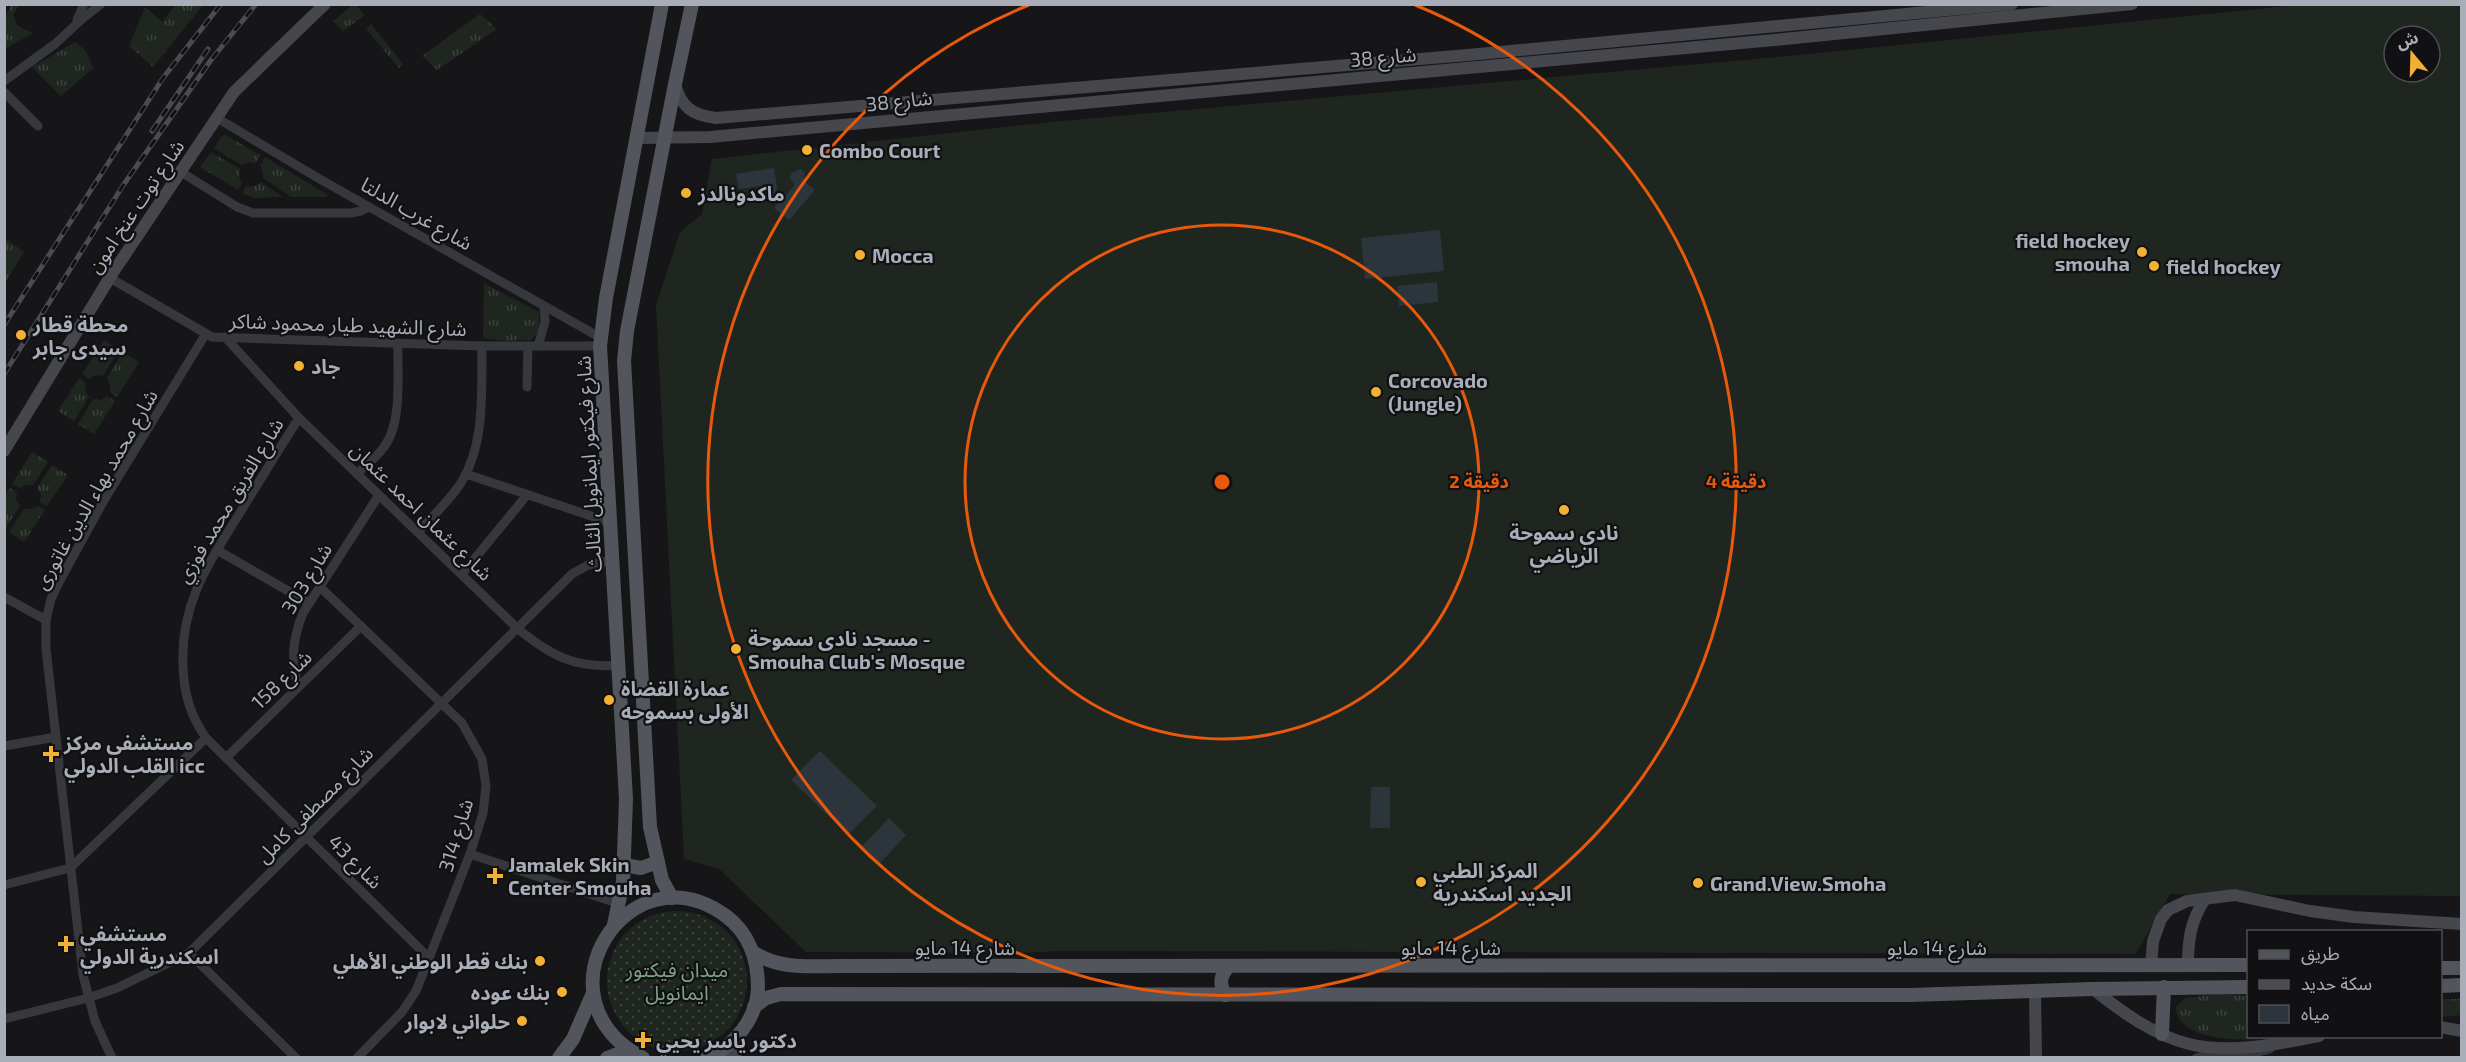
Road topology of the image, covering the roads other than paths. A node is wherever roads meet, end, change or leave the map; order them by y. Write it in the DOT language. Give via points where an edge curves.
graph roads {
  1 [pos="84,4"];
  2 [pos="101,4"];
  3 [pos="325,4"];
  4 [pos="662,4"];
  5 [pos="692,4"];
  6 [pos="2012,4"];
  7 [pos="2132,4"];
  8 [pos="74,25"];
  9 [pos="1602,49"];
  10 [pos="4,81"];
  11 [pos="675,84"];
  12 [pos="4,92"];
  13 [pos="217,118"];
  14 [pos="38,126"];
  15 [pos="637,138"];
  16 [pos="665,138"];
  17 [pos="181,172"];
  18 [pos="369,207"];
  19 [pos="110,278"];
  20 [pos="544,306"];
  21 [pos="205,335"];
  22 [pos="225,337"];
  23 [pos="601,342"];
  24 [pos="398,344"];
  25 [pos="482,346"];
  26 [pos="533,346"];
  27 [pos="527,387"];
  28 [pos="299,418"];
  29 [pos="4,451"];
  30 [pos="357,474"];
  31 [pos="466,474"];
  32 [pos="379,495"];
  33 [pos="527,495"];
  34 [pos="612,523"];
  35 [pos="418,532"];
  36 [pos="217,550"];
  37 [pos="614,560"];
  38 [pos="462,574"];
  39 [pos="320,587"];
  40 [pos="4,597"];
  41 [pos="309,603"];
  42 [pos="46,620"];
  43 [pos="361,626"];
  44 [pos="517,628"];
  45 [pos="619,665"];
  46 [pos="298,687"];
  47 [pos="441,703"];
  48 [pos="56,737"];
  49 [pos="206,738"];
  50 [pos="4,746"];
  51 [pos="226,758"];
  52 [pos="306,837"];
  53 [pos="470,854"];
  54 [pos="658,862"];
  55 [pos="624,865"];
  56 [pos="70,868"];
  57 [pos="4,885"];
  58 [pos="672,898"];
  59 [pos="2205,899"];
  60 [pos="620,904"];
  61 [pos="2462,924"];
  62 [pos="614,925"];
  63 [pos="753,952"];
  64 [pos="189,953"];
  65 [pos="429,958"];
  66 [pos="2188,964"];
  67 [pos="2247,965"];
  68 [pos="2151,966"];
  69 [pos="1228,967"];
  70 [pos="2442,968"];
  71 [pos="2462,968"];
  72 [pos="2442,986"];
  73 [pos="2462,986"];
  74 [pos="2164,987"];
  75 [pos="2247,987"];
  76 [pos="2093,989"];
  77 [pos="2035,991"];
  78 [pos="593,993"];
  79 [pos="1225,995"];
  80 [pos="88,998"];
  81 [pos="754,1007"];
  82 [pos="4,1019"];
  83 [pos="2442,1027"];
  84 [pos="2461,1030"];
  85 [pos="2162,1034"];
  86 [pos="2307,1038"];
  87 [pos="2290,1041"];
  88 [pos="725,1047"];
  89 [pos="628,1050"];
  90 [pos="112,1058"];
  91 [pos="296,1058"];
  92 [pos="357,1058"];
  93 [pos="561,1058"];
  94 [pos="567,1058"];
  95 [pos="607,1058"];
  96 [pos="643,1058"];
  97 [pos="706,1058"];
  98 [pos="736,1058"];
  99 [pos="2036,1058"];
  100 [pos="2196,1058"];
  1 -- 8 [label="street"];
  2 -- 8 [label="street"];
  3 -- 13 [label="street, شارع توت عنخ امون" via="246,79"];
  4 -- 15 [label="main road, شارع فيكتور ايمانويل الثالث"];
  5 -- 11 [label="main road"];
  6 -- 9 [label="street, شارع 38"];
  7 -- 9 [label="street, شارع 38"];
  8 -- 10 [label="street"];
  9 -- 11 [label="street, شارع 38" via="716,118 689,111"];
  9 -- 16 [label="street, شارع 38" via="710,137"];
  11 -- 16 [label="main road"];
  12 -- 14 [label="street"];
  13 -- 17 [label="street, شارع توت عنخ امون"];
  13 -- 18 [label="street, شارع غرب الدلتا"];
  15 -- 16 [label="street, شارع 38"];
  15 -- 23 [label="main road, شارع فيكتور ايمانويل الثالث"];
  16 -- 54 [label="main road" via="624,362 650,827"];
  17 -- 18 [label="street" via="253,213 351,213"];
  17 -- 19 [label="street, شارع توت عنخ امون"];
  18 -- 20 [label="street, شارع غرب الدلتا"];
  19 -- 21 [label="street, شارع الشهيد طيار محمود شاكر"];
  19 -- 29 [label="street, شارع توت عنخ امون"];
  20 -- 23 [label="street, شارع غرب الدلتا"];
  20 -- 26 [label="street" via="545,322"];
  21 -- 22 [label="street, شارع الشهيد طيار محمود شاكر"];
  21 -- 42 [label="street, شارع محمد بهاء الدين غاتورى" via="103,502 58,584"];
  22 -- 24 [label="street, شارع الشهيد طيار محمود شاكر"];
  22 -- 28 [label="street, شارع عثمان احمد عثمان"];
  23 -- 26 [label="street, شارع الشهيد طيار محمود شاكر"];
  23 -- 34 [label="main road, شارع فيكتور ايمانويل الثالث"];
  24 -- 25 [label="street, شارع الشهيد طيار محمود شاكر"];
  24 -- 30 [label="street" via="391,434"];
  25 -- 26 [label="street, شارع الشهيد طيار محمود شاكر"];
  25 -- 31 [label="street" via="480,425 474,457"];
  26 -- 27 [label="street"];
  28 -- 30 [label="street, شارع عثمان احمد عثمان"];
  28 -- 36 [label="street, شارع الفريق محمد فوزي"];
  30 -- 32 [label="street, شارع عثمان احمد عثمان"];
  31 -- 33 [label="street"];
  31 -- 35 [label="street"];
  32 -- 35 [label="street, شارع عثمان احمد عثمان"];
  32 -- 39 [label="street, شارع 303"];
  33 -- 34 [label="street"];
  33 -- 38 [label="street"];
  34 -- 37 [label="main road, شارع فيكتور ايمانويل الثالث"];
  35 -- 38 [label="street, شارع عثمان احمد عثمان"];
  36 -- 41 [label="street"];
  36 -- 49 [label="street, شارع الفريق محمد فوزي" via="190,602 182,648 188,707"];
  37 -- 44 [label="street, شارع مصطفى كامل" via="576,570"];
  37 -- 45 [label="main road, شارع فيكتور ايمانويل الثالث"];
  38 -- 44 [label="street, شارع عثمان احمد عثمان"];
  39 -- 41 [label="street, شارع 303"];
  39 -- 43 [label="street, شارع 314"];
  40 -- 42 [label="street"];
  41 -- 46 [label="street, شارع 303" via="292,649"];
  42 -- 48 [label="street, شارع محمد بهاء الدين غاتورى"];
  43 -- 46 [label="street, شارع 158"];
  43 -- 47 [label="street, شارع 314"];
  44 -- 45 [label="street, شارع عثمان احمد عثمان" via="563,659 592,666"];
  44 -- 47 [label="street, شارع مصطفى كامل"];
  45 -- 55 [label="main road, شارع فيكتور ايمانويل الثالث" via="626,799"];
  46 -- 51 [label="street, شارع 158"];
  47 -- 52 [label="street, شارع مصطفى كامل"];
  47 -- 53 [label="street, شارع 314" via="462,723 485,772 486,800"];
  48 -- 50 [label="street"];
  48 -- 56 [label="street, شارع محمد بهاء الدين غاتورى"];
  49 -- 51 [label="street, شارع 43"];
  49 -- 56 [label="street"];
  51 -- 52 [label="street, شارع 43"];
  52 -- 64 [label="street, شارع مصطفى كامل"];
  52 -- 65 [label="street, شارع 43"];
  53 -- 60 [label="street"];
  53 -- 65 [label="street, شارع 314"];
  54 -- 55 [label="main road" via="641,868"];
  54 -- 58 [label="main road"];
  55 -- 60 [label="main road, شارع فيكتور ايمانويل الثالث"];
  56 -- 57 [label="street"];
  56 -- 80 [label="street, شارع محمد بهاء الدين غاتورى"];
  58 -- 62 [label="main road" via="641,906"];
  58 -- 63 [label="main road" via="694,900 715,909 733,922"];
  59 -- 61 [label="street" via="2240,896 2354,917"];
  59 -- 66 [label="street" via="2189,931"];
  59 -- 68 [label="street" via="2176,904 2164,915 2153,941"];
  60 -- 62 [label="main road, شارع فيكتور ايمانويل الثالث"];
  62 -- 78 [label="main road" via="593,966"];
  63 -- 69 [label="main road, شارع 14 مايو" via="782,965"];
  63 -- 81 [label="main road" via="758,975"];
  64 -- 80 [label="street, شارع مصطفى كامل"];
  64 -- 91 [label="street"];
  65 -- 92 [label="street, شارع 314" via="410,1002"];
  66 -- 67 [label="main road, شارع 14 مايو"];
  66 -- 68 [label="main road, شارع 14 مايو"];
  68 -- 69 [label="main road, شارع 14 مايو"];
  69 -- 79 [label="main road" via="1221,983"];
  70 -- 71 [label="main road"];
  72 -- 73 [label="main road"];
  74 -- 75 [label="main road"];
  74 -- 76 [label="main road"];
  74 -- 85 [label="main road"];
  76 -- 77 [label="main road"];
  76 -- 85 [label="street"];
  77 -- 79 [label="main road" via="1900,995"];
  77 -- 99 [label="street"];
  78 -- 89 [label="main road" via="602,1020"];
  78 -- 93 [label="main road"];
  79 -- 81 [label="main road" via="781,994"];
  80 -- 82 [label="street, شارع مصطفى كامل"];
  80 -- 90 [label="street, شارع محمد بهاء الدين غاتورى"];
  81 -- 88 [label="main road" via="747,1022"];
  83 -- 84 [label="street"];
  85 -- 87 [label="street" via="2191,1045 2214,1047"];
  86 -- 87 [label="street"];
  87 -- 100 [label="street" via="2246,1055"];
  88 -- 97 [label="main road"];
  88 -- 98 [label="street"];
  89 -- 95 [label="main road"];
  89 -- 96 [label="main road"];
  93 -- 94 [label="main road"];
}
